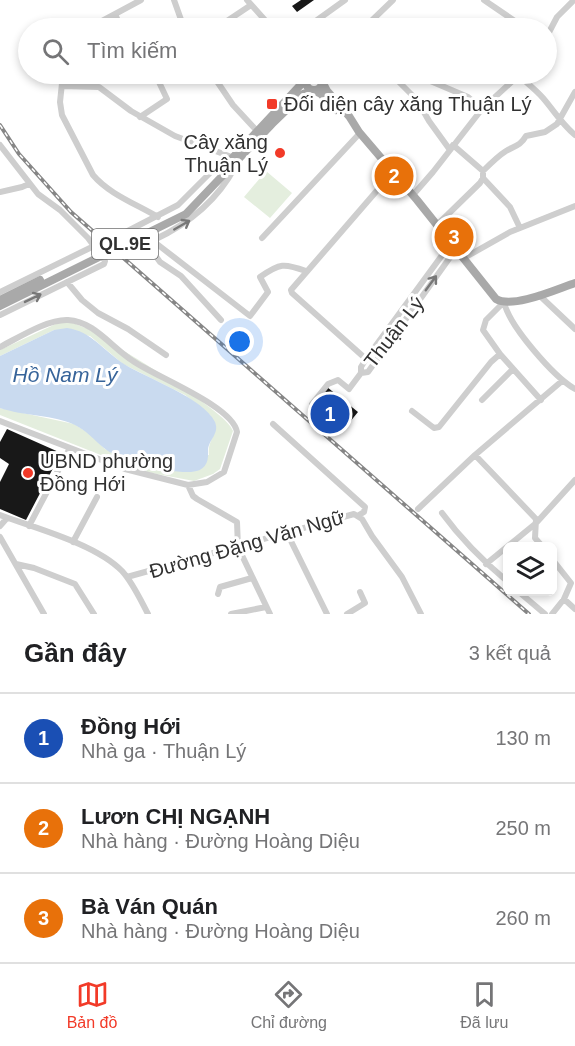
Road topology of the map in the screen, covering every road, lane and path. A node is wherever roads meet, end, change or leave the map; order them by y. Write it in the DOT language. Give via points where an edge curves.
graph roads {
  1 [pos="141,0"];
  2 [pos="174,0"];
  3 [pos="345,0"];
  4 [pos="393,0"];
  5 [pos="484,0"];
  6 [pos="574,0"];
  7 [pos="249,2"];
  8 [pos="115,14"];
  9 [pos="108,18"];
  10 [pos="117,18"];
  11 [pos="180,18"];
  12 [pos="230,18"];
  13 [pos="263,18"];
  14 [pos="320,18"];
  15 [pos="375,18"];
  16 [pos="510,18"];
  17 [pos="556,18"];
  18 [pos="160,84"];
  19 [pos="219,84"];
  20 [pos="306,84"];
  21 [pos="308,84"];
  22 [pos="318,84"];
  23 [pos="320,84"];
  24 [pos="401,84"];
  25 [pos="437,84"];
  26 [pos="508,84"];
  27 [pos="529,84"];
  28 [pos="62,86"];
  29 [pos="313,91"];
  30 [pos="575,92"];
  31 [pos="482,109"];
  32 [pos="575,112"];
  33 [pos="562,116"];
  34 [pos="140,117"];
  35 [pos="257,131"];
  36 [pos="359,133"];
  37 [pos="575,135"];
  38 [pos="0,145"];
  39 [pos="452,147"];
  40 [pos="234,160"];
  41 [pos="483,171"];
  42 [pos="393,172"];
  43 [pos="483,178"];
  44 [pos="29,184"];
  45 [pos="0,192"];
  46 [pos="413,195"];
  47 [pos="575,206"];
  48 [pos="158,217"];
  49 [pos="437,225"];
  50 [pos="519,228"];
  51 [pos="262,238"];
  52 [pos="153,241"];
  53 [pos="94,246"];
  54 [pos="454,246"];
  55 [pos="464,258"];
  56 [pos="306,271"];
  57 [pos="67,282"];
  58 [pos="575,283"];
  59 [pos="0,292"];
  60 [pos="539,295"];
  61 [pos="0,300"];
  62 [pos="504,302"];
  63 [pos="0,306"];
  64 [pos="0,315"];
  65 [pos="220,320"];
  66 [pos="575,329"];
  67 [pos="0,347"];
  68 [pos="500,354"];
  69 [pos="166,355"];
  70 [pos="366,359"];
  71 [pos="513,369"];
  72 [pos="361,373"];
  73 [pos="562,381"];
  74 [pos="575,389"];
  75 [pos="482,400"];
  76 [pos="541,400"];
  77 [pos="312,404"];
  78 [pos="412,411"];
  79 [pos="2,421"];
  80 [pos="273,424"];
  81 [pos="0,429"];
  82 [pos="70,448"];
  83 [pos="475,455"];
  84 [pos="575,480"];
  85 [pos="188,486"];
  86 [pos="97,497"];
  87 [pos="418,509"];
  88 [pos="442,513"];
  89 [pos="359,515"];
  90 [pos="3,516"];
  91 [pos="536,523"];
  92 [pos="0,526"];
  93 [pos="29,526"];
  94 [pos="287,533"];
  95 [pos="0,537"];
  96 [pos="74,542"];
  97 [pos="538,542"];
  98 [pos="238,547"];
  99 [pos="16,564"];
  100 [pos="486,564"];
  101 [pos="557,565"];
  102 [pos="127,577"];
  103 [pos="252,578"];
  104 [pos="503,579"];
  105 [pos="360,592"];
  106 [pos="218,594"];
  107 [pos="525,596"];
  108 [pos="564,599"];
  109 [pos="266,607"];
  110 [pos="575,609"];
  111 [pos="44,614"];
  112 [pos="93,614"];
  113 [pos="148,614"];
  114 [pos="231,614"];
  115 [pos="270,614"];
  116 [pos="327,614"];
  117 [pos="347,614"];
  118 [pos="421,614"];
  119 [pos="546,614"];
  120 [pos="552,614"];
  1 -- 8 [label="street"];
  2 -- 11 [label="street"];
  3 -- 14 [label="street"];
  4 -- 15 [label="street"];
  5 -- 16 [label="street"];
  6 -- 17 [label="street"];
  7 -- 12 [label="street"];
  7 -- 13 [label="street"];
  8 -- 9 [label="street"];
  8 -- 10 [label="street"];
  18 -- 34 [label="street" via="166,101"];
  19 -- 35 [label="street"];
  20 -- 35 [label="main road, QL.9E"];
  21 -- 29 [label="main road"];
  22 -- 29 [label="main road" via="320,88"];
  23 -- 36 [label="main road"];
  24 -- 39 [label="street"];
  25 -- 31 [label="street" via="468,97"];
  26 -- 31 [label="street"];
  27 -- 33 [label="street"];
  28 -- 34 [label="street" via="99,87"];
  28 -- 48 [label="street" via="62,115 93,175 113,192"];
  29 -- 36 [label="main road" via="321,94"];
  29 -- 40 [label="main road, QL.9E" via="301,96"];
  30 -- 33 [label="street"];
  31 -- 39 [label="street"];
  32 -- 33 [label="street"];
  33 -- 37 [label="street" via="562,125"];
  33 -- 41 [label="street" via="545,132 526,136"];
  34 -- 40 [label="street"];
  35 -- 40 [label="main road, QL.9E"];
  36 -- 42 [label="main road"];
  36 -- 51 [label="street"];
  38 -- 44 [label="street"];
  39 -- 41 [label="street"];
  39 -- 46 [label="street"];
  40 -- 48 [label="street" via="213,170 178,206"];
  52 -- 40 [label="street, one-way" via="194,218 227,183"];
  40 -- 61 [label="main road, QL.9E" via="184,209"];
  40 -- 63 [label="main road, QL.9E" via="183,216"];
  41 -- 43 [label="street"];
  42 -- 46 [label="main road"];
  42 -- 56 [label="street"];
  43 -- 49 [label="street"];
  43 -- 50 [label="street" via="510,207"];
  44 -- 45 [label="street"];
  44 -- 53 [label="street"];
  46 -- 49 [label="main road"];
  47 -- 50 [label="street"];
  48 -- 52 [label="street" via="118,236 129,252"];
  49 -- 54 [label="main road"];
  50 -- 55 [label="street"];
  52 -- 56 [label="street" via="250,316 268,292 260,278 276,266"];
  52 -- 65 [label="street" via="160,262 181,276"];
  53 -- 57 [label="street" via="105,263"];
  53 -- 59 [label="street"];
  54 -- 55 [label="main road"];
  54 -- 70 [label="street, Thuận Lý"];
  72 -- 54 [label="street, Thuận Lý, one-way" via="368,372"];
  55 -- 62 [label="main road" via="496,299"];
  56 -- 70 [label="street" via="292,293"];
  64 -- 57 [label="street, one-way"];
  57 -- 69 [label="street" via="98,314"];
  58 -- 60 [label="main road"];
  60 -- 62 [label="main road"];
  60 -- 66 [label="street"];
  62 -- 68 [label="street" via="486,320 483,330"];
  62 -- 73 [label="street" via="516,325"];
  67 -- 85 [label="street" via="47,324 70,320 102,335 132,361 221,412 237,432 224,472 207,482"];
  68 -- 71 [label="street"];
  68 -- 78 [label="street" via="439,427 432,427"];
  70 -- 72 [label="street, Thuận Lý"];
  71 -- 75 [label="street"];
  71 -- 76 [label="street"];
  72 -- 77 [label="street" via="349,389 338,381 328,384"];
  73 -- 74 [label="street"];
  73 -- 76 [label="street"];
  76 -- 83 [label="street"];
  79 -- 81 [label="street"];
  79 -- 82 [label="street"];
  80 -- 89 [label="street" via="365,507"];
  82 -- 85 [label="street" via="125,469"];
  82 -- 93 [label="street"];
  83 -- 87 [label="street"];
  83 -- 91 [label="street" via="534,516"];
  84 -- 91 [label="street"];
  85 -- 98 [label="street" via="197,499 235,520"];
  86 -- 96 [label="street"];
  88 -- 100 [label="street"];
  89 -- 94 [label="street, Đường Đặng Văn Ngữ"];
  89 -- 118 [label="street, Đường Đặng Văn Ngữ" via="402,577"];
  90 -- 92 [label="street"];
  90 -- 93 [label="street"];
  91 -- 97 [label="street"];
  91 -- 100 [label="street"];
  93 -- 96 [label="street"];
  94 -- 98 [label="street, Đường Đặng Văn Ngữ"];
  94 -- 116 [label="street"];
  95 -- 99 [label="street"];
  96 -- 102 [label="street" via="109,560"];
  98 -- 102 [label="street, Đường Đặng Văn Ngữ"];
  98 -- 103 [label="street"];
  99 -- 111 [label="street"];
  99 -- 112 [label="street" via="75,584"];
  100 -- 104 [label="street"];
  101 -- 108 [label="street" via="571,583"];
  102 -- 113 [label="street"];
  103 -- 106 [label="street" via="220,587"];
  103 -- 109 [label="street"];
  105 -- 117 [label="street" via="365,603"];
  107 -- 119 [label="street"];
  108 -- 110 [label="street"];
  108 -- 120 [label="street"];
  109 -- 114 [label="street"];
  109 -- 115 [label="street"];
}
